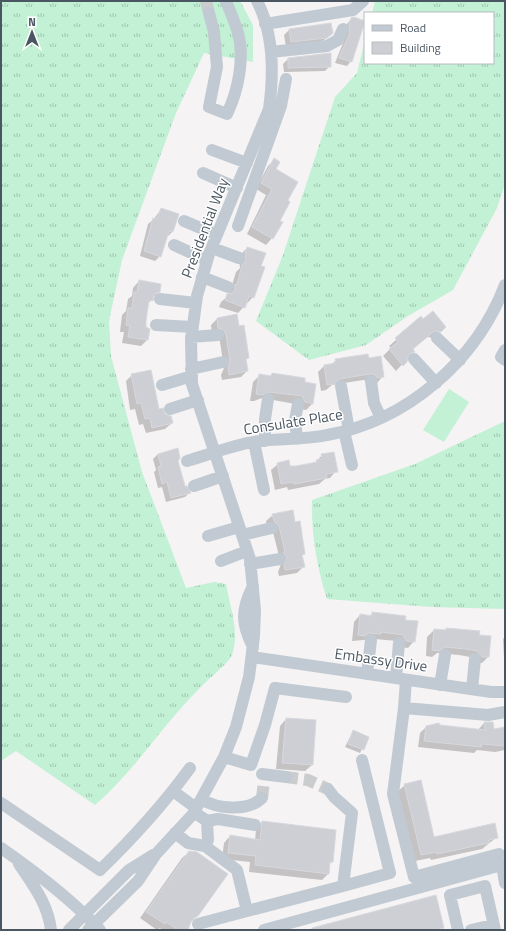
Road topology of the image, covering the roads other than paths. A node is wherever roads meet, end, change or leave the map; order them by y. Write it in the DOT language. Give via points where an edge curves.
graph roads {
  1 [pos="226,1"];
  2 [pos="257,1"];
  3 [pos="361,1"];
  4 [pos="209,13"];
  5 [pos="266,24"];
  6 [pos="343,29"];
  7 [pos="271,52"];
  8 [pos="286,79"];
  9 [pos="256,141"];
  10 [pos="267,147"];
  11 [pos="212,150"];
  12 [pos="247,163"];
  13 [pos="203,174"];
  14 [pos="237,188"];
  15 [pos="184,221"];
  16 [pos="238,226"];
  17 [pos="217,235"];
  18 [pos="174,245"];
  19 [pos="212,248"];
  20 [pos="239,258"];
  21 [pos="207,260"];
  22 [pos="202,277"];
  23 [pos="228,287"];
  24 [pos="504,290"];
  25 [pos="160,299"];
  26 [pos="196,303"];
  27 [pos="156,324"];
  28 [pos="192,332"];
  29 [pos="218,335"];
  30 [pos="437,338"];
  31 [pos="505,350"];
  32 [pos="414,359"];
  33 [pos="460,360"];
  34 [pos="505,360"];
  35 [pos="223,362"];
  36 [pos="192,373"];
  37 [pos="371,381"];
  38 [pos="436,383"];
  39 [pos="162,385"];
  40 [pos="341,386"];
  41 [pos="268,399"];
  42 [pos="198,400"];
  43 [pos="298,404"];
  44 [pos="170,409"];
  45 [pos="381,418"];
  46 [pos="346,431"];
  47 [pos="297,439"];
  48 [pos="260,441"];
  49 [pos="215,453"];
  50 [pos="187,461"];
  51 [pos="352,465"];
  52 [pos="223,476"];
  53 [pos="194,486"];
  54 [pos="264,490"];
  55 [pos="272,528"];
  56 [pos="240,531"];
  57 [pos="208,536"];
  58 [pos="247,551"];
  59 [pos="280,559"];
  60 [pos="221,561"];
  61 [pos="250,564"];
  62 [pos="371,640"];
  63 [pos="399,643"];
  64 [pos="253,652"];
  65 [pos="445,656"];
  66 [pos="475,659"];
  67 [pos="367,674"];
  68 [pos="401,679"];
  69 [pos="440,685"];
  70 [pos="472,689"];
  71 [pos="505,692"];
  72 [pos="346,697"];
  73 [pos="404,708"];
  74 [pos="505,712"];
  75 [pos="224,757"];
  76 [pos="362,760"];
  77 [pos="251,765"];
  78 [pos="190,768"];
  79 [pos="286,777"];
  80 [pos="328,789"];
  81 [pos="173,791"];
  82 [pos="262,798"];
  83 [pos="1,803"];
  84 [pos="197,806"];
  85 [pos="208,821"];
  86 [pos="256,825"];
  87 [pos="174,833"];
  88 [pos="205,846"];
  89 [pos="1,848"];
  90 [pos="14,858"];
  91 [pos="502,861"];
  92 [pos="505,880"];
  93 [pos="343,886"];
  94 [pos="246,911"];
  95 [pos="198,924"];
  96 [pos="92,925"];
  97 [pos="494,927"];
  98 [pos="52,930"];
  99 [pos="69,930"];
  100 [pos="264,930"];
  101 [pos="458,930"];
  102 [pos="471,930"];
  1 -- 4 [label="street" via="239,34 241,59 234,100 227,114 209,107 217,67 214,32"];
  2 -- 5 [label="street, Presidential Way"];
  3 -- 5 [label="street" via="353,10"];
  5 -- 7 [label="street, Presidential Way"];
  6 -- 7 [label="street" via="338,40 327,46"];
  7 -- 9 [label="street, Presidential Way" via="272,88 269,109"];
  8 -- 10 [label="street" via="281,106"];
  9 -- 10 [label="street"];
  9 -- 12 [label="street, Presidential Way"];
  10 -- 16 [label="street"];
  11 -- 12 [label="street"];
  12 -- 14 [label="street, Presidential Way"];
  13 -- 14 [label="street"];
  14 -- 17 [label="street, Presidential Way"];
  15 -- 17 [label="street"];
  17 -- 19 [label="street, Presidential Way"];
  18 -- 21 [label="street"];
  19 -- 20 [label="street"];
  19 -- 21 [label="street, Presidential Way"];
  21 -- 22 [label="street, Presidential Way"];
  22 -- 23 [label="street"];
  22 -- 26 [label="street, Presidential Way"];
  24 -- 33 [label="street, Consulate Place" via="484,327"];
  25 -- 26 [label="street"];
  26 -- 28 [label="street, Presidential Way"];
  27 -- 28 [label="street"];
  28 -- 29 [label="street"];
  28 -- 36 [label="street, Presidential Way"];
  30 -- 33 [label="street"];
  31 -- 34 [label="street" via="501,357"];
  32 -- 38 [label="street"];
  33 -- 38 [label="street, Consulate Place"];
  35 -- 36 [label="street"];
  36 -- 39 [label="street"];
  36 -- 42 [label="street, Presidential Way"];
  37 -- 45 [label="street" via="374,403"];
  38 -- 45 [label="street, Consulate Place"];
  40 -- 46 [label="street"];
  41 -- 48 [label="street"];
  42 -- 44 [label="street"];
  42 -- 49 [label="street, Presidential Way"];
  43 -- 47 [label="street" via="295,420"];
  45 -- 46 [label="street, Consulate Place"];
  46 -- 47 [label="street, Consulate Place"];
  46 -- 51 [label="street"];
  47 -- 48 [label="street, Consulate Place"];
  48 -- 49 [label="street, Consulate Place"];
  48 -- 54 [label="street"];
  49 -- 50 [label="street, Consulate Place"];
  49 -- 52 [label="street, Presidential Way"];
  52 -- 53 [label="street"];
  52 -- 56 [label="street, Presidential Way"];
  55 -- 56 [label="street"];
  56 -- 57 [label="street"];
  56 -- 58 [label="street, Presidential Way"];
  58 -- 60 [label="street"];
  58 -- 61 [label="street, Presidential Way"];
  59 -- 61 [label="street"];
  61 -- 64 [label="street, Presidential Way" via="259,600 260,635"];
  62 -- 67 [label="street"];
  63 -- 68 [label="street"];
  64 -- 67 [label="street, Embassy Drive"];
  64 -- 75 [label="street, Presidential Way" via="244,703"];
  65 -- 69 [label="street"];
  66 -- 70 [label="street"];
  67 -- 68 [label="street, Embassy Drive"];
  68 -- 69 [label="street, Embassy Drive"];
  68 -- 73 [label="street"];
  69 -- 70 [label="street, Embassy Drive"];
  70 -- 71 [label="street, Embassy Drive"];
  72 -- 77 [label="street" via="274,688"];
  73 -- 74 [label="street" via="488,715"];
  73 -- 91 [label="street" via="393,794 414,877"];
  75 -- 77 [label="street"];
  75 -- 84 [label="street, Presidential Way"];
  76 -- 93 [label="street" via="390,873"];
  77 -- 79 [label="street" via="263,778"];
  78 -- 81 [label="street"];
  80 -- 93 [label="street" via="334,798 352,813"];
  81 -- 83 [label="street" via="127,844 100,870"];
  81 -- 84 [label="street"];
  82 -- 84 [label="street" via="256,804 241,807"];
  84 -- 85 [label="street"];
  84 -- 87 [label="street, Presidential Way"];
  85 -- 86 [label="street" via="218,819"];
  85 -- 88 [label="street" via="208,840"];
  87 -- 88 [label="street" via="188,843"];
  87 -- 96 [label="street, Presidential Way" via="138,881"];
  88 -- 94 [label="street" via="237,870"];
  89 -- 90 [label="street"];
  90 -- 96 [label="street" via="45,879"];
  90 -- 98 [label="street" via="44,902"];
  91 -- 92 [label="street"];
  91 -- 100 [label="street"];
  93 -- 94 [label="street"];
  94 -- 95 [label="street"];
  96 -- 99 [label="street, Presidential Way"];
  97 -- 101 [label="street" via="484,886 450,895"];
  97 -- 102 [label="street"];
}
